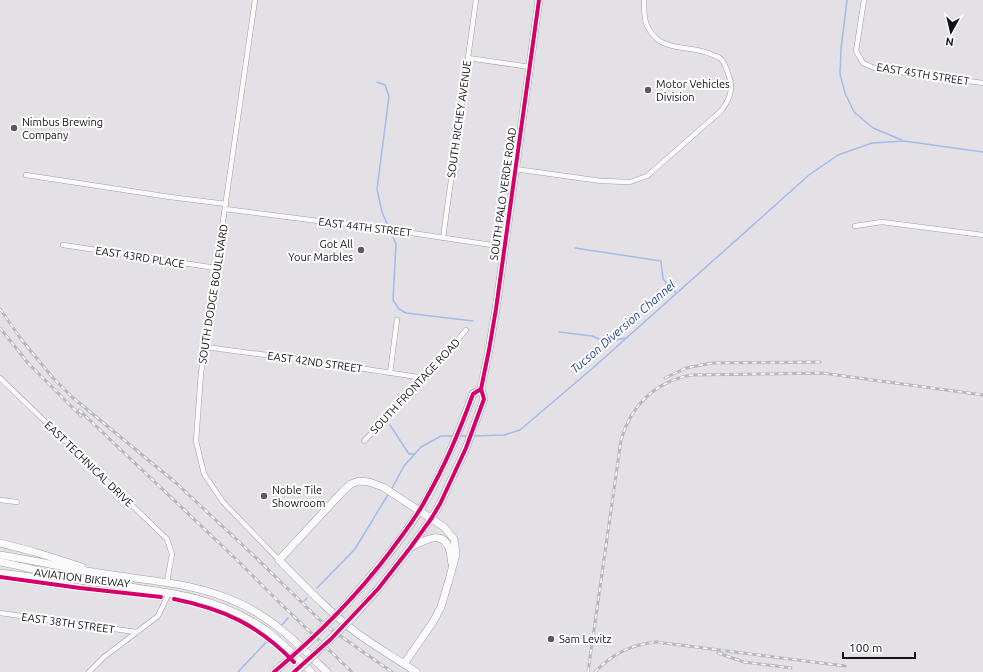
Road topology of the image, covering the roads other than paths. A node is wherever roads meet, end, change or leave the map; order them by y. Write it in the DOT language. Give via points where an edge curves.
graph roads {
  1 [pos="255,0"];
  2 [pos="476,0"];
  3 [pos="539,0"];
  4 [pos="644,0"];
  5 [pos="864,0"];
  6 [pos="468,58"];
  7 [pos="530,67"];
  8 [pos="983,83"];
  9 [pos="515,169"];
  10 [pos="26,174"];
  11 [pos="226,204"];
  12 [pos="225,209"];
  13 [pos="855,226"];
  14 [pos="983,235"];
  15 [pos="443,238"];
  16 [pos="63,245"];
  17 [pos="505,247"];
  18 [pos="216,268"];
  19 [pos="398,320"];
  20 [pos="466,330"];
  21 [pos="205,347"];
  22 [pos="390,373"];
  23 [pos="0,378"];
  24 [pos="424,378"];
  25 [pos="481,389"];
  26 [pos="364,441"];
  27 [pos="0,500"];
  28 [pos="17,502"];
  29 [pos="419,511"];
  30 [pos="432,519"];
  31 [pos="0,543"];
  32 [pos="410,548"];
  33 [pos="0,555"];
  34 [pos="279,560"];
  35 [pos="0,562"];
  36 [pos="452,566"];
  37 [pos="0,573"];
  38 [pos="127,577"];
  39 [pos="168,582"];
  40 [pos="125,588"];
  41 [pos="169,593"];
  42 [pos="0,614"];
  43 [pos="261,615"];
  44 [pos="136,632"];
  45 [pos="404,664"];
  46 [pos="296,670"];
  47 [pos="89,672"];
  48 [pos="274,672"];
  49 [pos="311,672"];
  50 [pos="327,672"];
  51 [pos="416,672"];
  1 -- 11 [label="street, SOUTH DODGE BOULEVARD"];
  2 -- 6 [label="street, SOUTH RICHEY AVENUE"];
  3 -- 7 [label="main road, SOUTH PALO VERDE ROAD"];
  4 -- 9 [label="street" via="644,18 649,29 659,40 675,46 706,51 721,59 730,79 728,102 647,176 630,182 601,181"];
  5 -- 8 [label="street, EAST 45TH STREET" via="856,51 863,63 877,69"];
  6 -- 7 [label="street"];
  6 -- 15 [label="street, SOUTH RICHEY AVENUE"];
  7 -- 9 [label="main road, SOUTH PALO VERDE ROAD"];
  9 -- 17 [label="main road, SOUTH PALO VERDE ROAD"];
  10 -- 11 [label="street"];
  11 -- 12 [label="street, SOUTH DODGE BOULEVARD"];
  12 -- 15 [label="street, EAST 44TH STREET"];
  12 -- 18 [label="street, SOUTH DODGE BOULEVARD"];
  13 -- 14 [label="street" via="882,222"];
  15 -- 17 [label="street, EAST 44TH STREET"];
  16 -- 18 [label="street, EAST 43RD PLACE"];
  17 -- 25 [label="main road, SOUTH PALO VERDE ROAD"];
  18 -- 21 [label="street, SOUTH DODGE BOULEVARD"];
  19 -- 22 [label="street"];
  20 -- 24 [label="street, SOUTH FRONTAGE ROAD"];
  21 -- 22 [label="street, EAST 42ND STREET"];
  21 -- 34 [label="street, SOUTH DODGE BOULEVARD" via="198,394 196,441 204,474 223,502"];
  22 -- 24 [label="street, EAST 42ND STREET"];
  23 -- 39 [label="street, EAST TECHNICAL DRIVE" via="167,539 172,554"];
  24 -- 26 [label="street, SOUTH FRONTAGE ROAD"];
  25 -- 29 [label="main road, SOUTH PALO VERDE ROAD" via="473,394 450,453"];
  25 -- 30 [label="main road, SOUTH PALO VERDE ROAD" via="484,399 476,424"];
  27 -- 28 [label="street"];
  29 -- 30 [label="main road"];
  29 -- 34 [label="main road" via="383,487 359,481 348,487"];
  29 -- 48 [label="main road, SOUTH PALO VERDE ROAD, bridge" via="374,573 343,608"];
  30 -- 32 [label="main road, SOUTH PALO VERDE ROAD"];
  30 -- 36 [label="main road" via="454,539 456,554"];
  31 -- 38 [label="main road"];
  32 -- 36 [label="main road" via="432,537 439,538 446,543 450,551"];
  32 -- 46 [label="main road, SOUTH PALO VERDE ROAD, bridge" via="352,618"];
  33 -- 38 [label="main road"];
  34 -- 45 [label="main road" via="357,633"];
  35 -- 40 [label="main road"];
  36 -- 45 [label="main road" via="437,614"];
  37 -- 40 [label="main road"];
  38 -- 39 [label="main road"];
  39 -- 43 [label="main road" via="218,594"];
  40 -- 41 [label="main road"];
  41 -- 43 [label="main road" via="172,589 181,588 208,593"];
  41 -- 44 [label="street" via="158,616"];
  41 -- 49 [label="main road" via="198,598 241,616 264,629"];
  42 -- 44 [label="street, EAST 38TH STREET"];
  43 -- 50 [label="main road" via="288,635"];
  44 -- 47 [label="street"];
  45 -- 51 [label="main road"];
}
